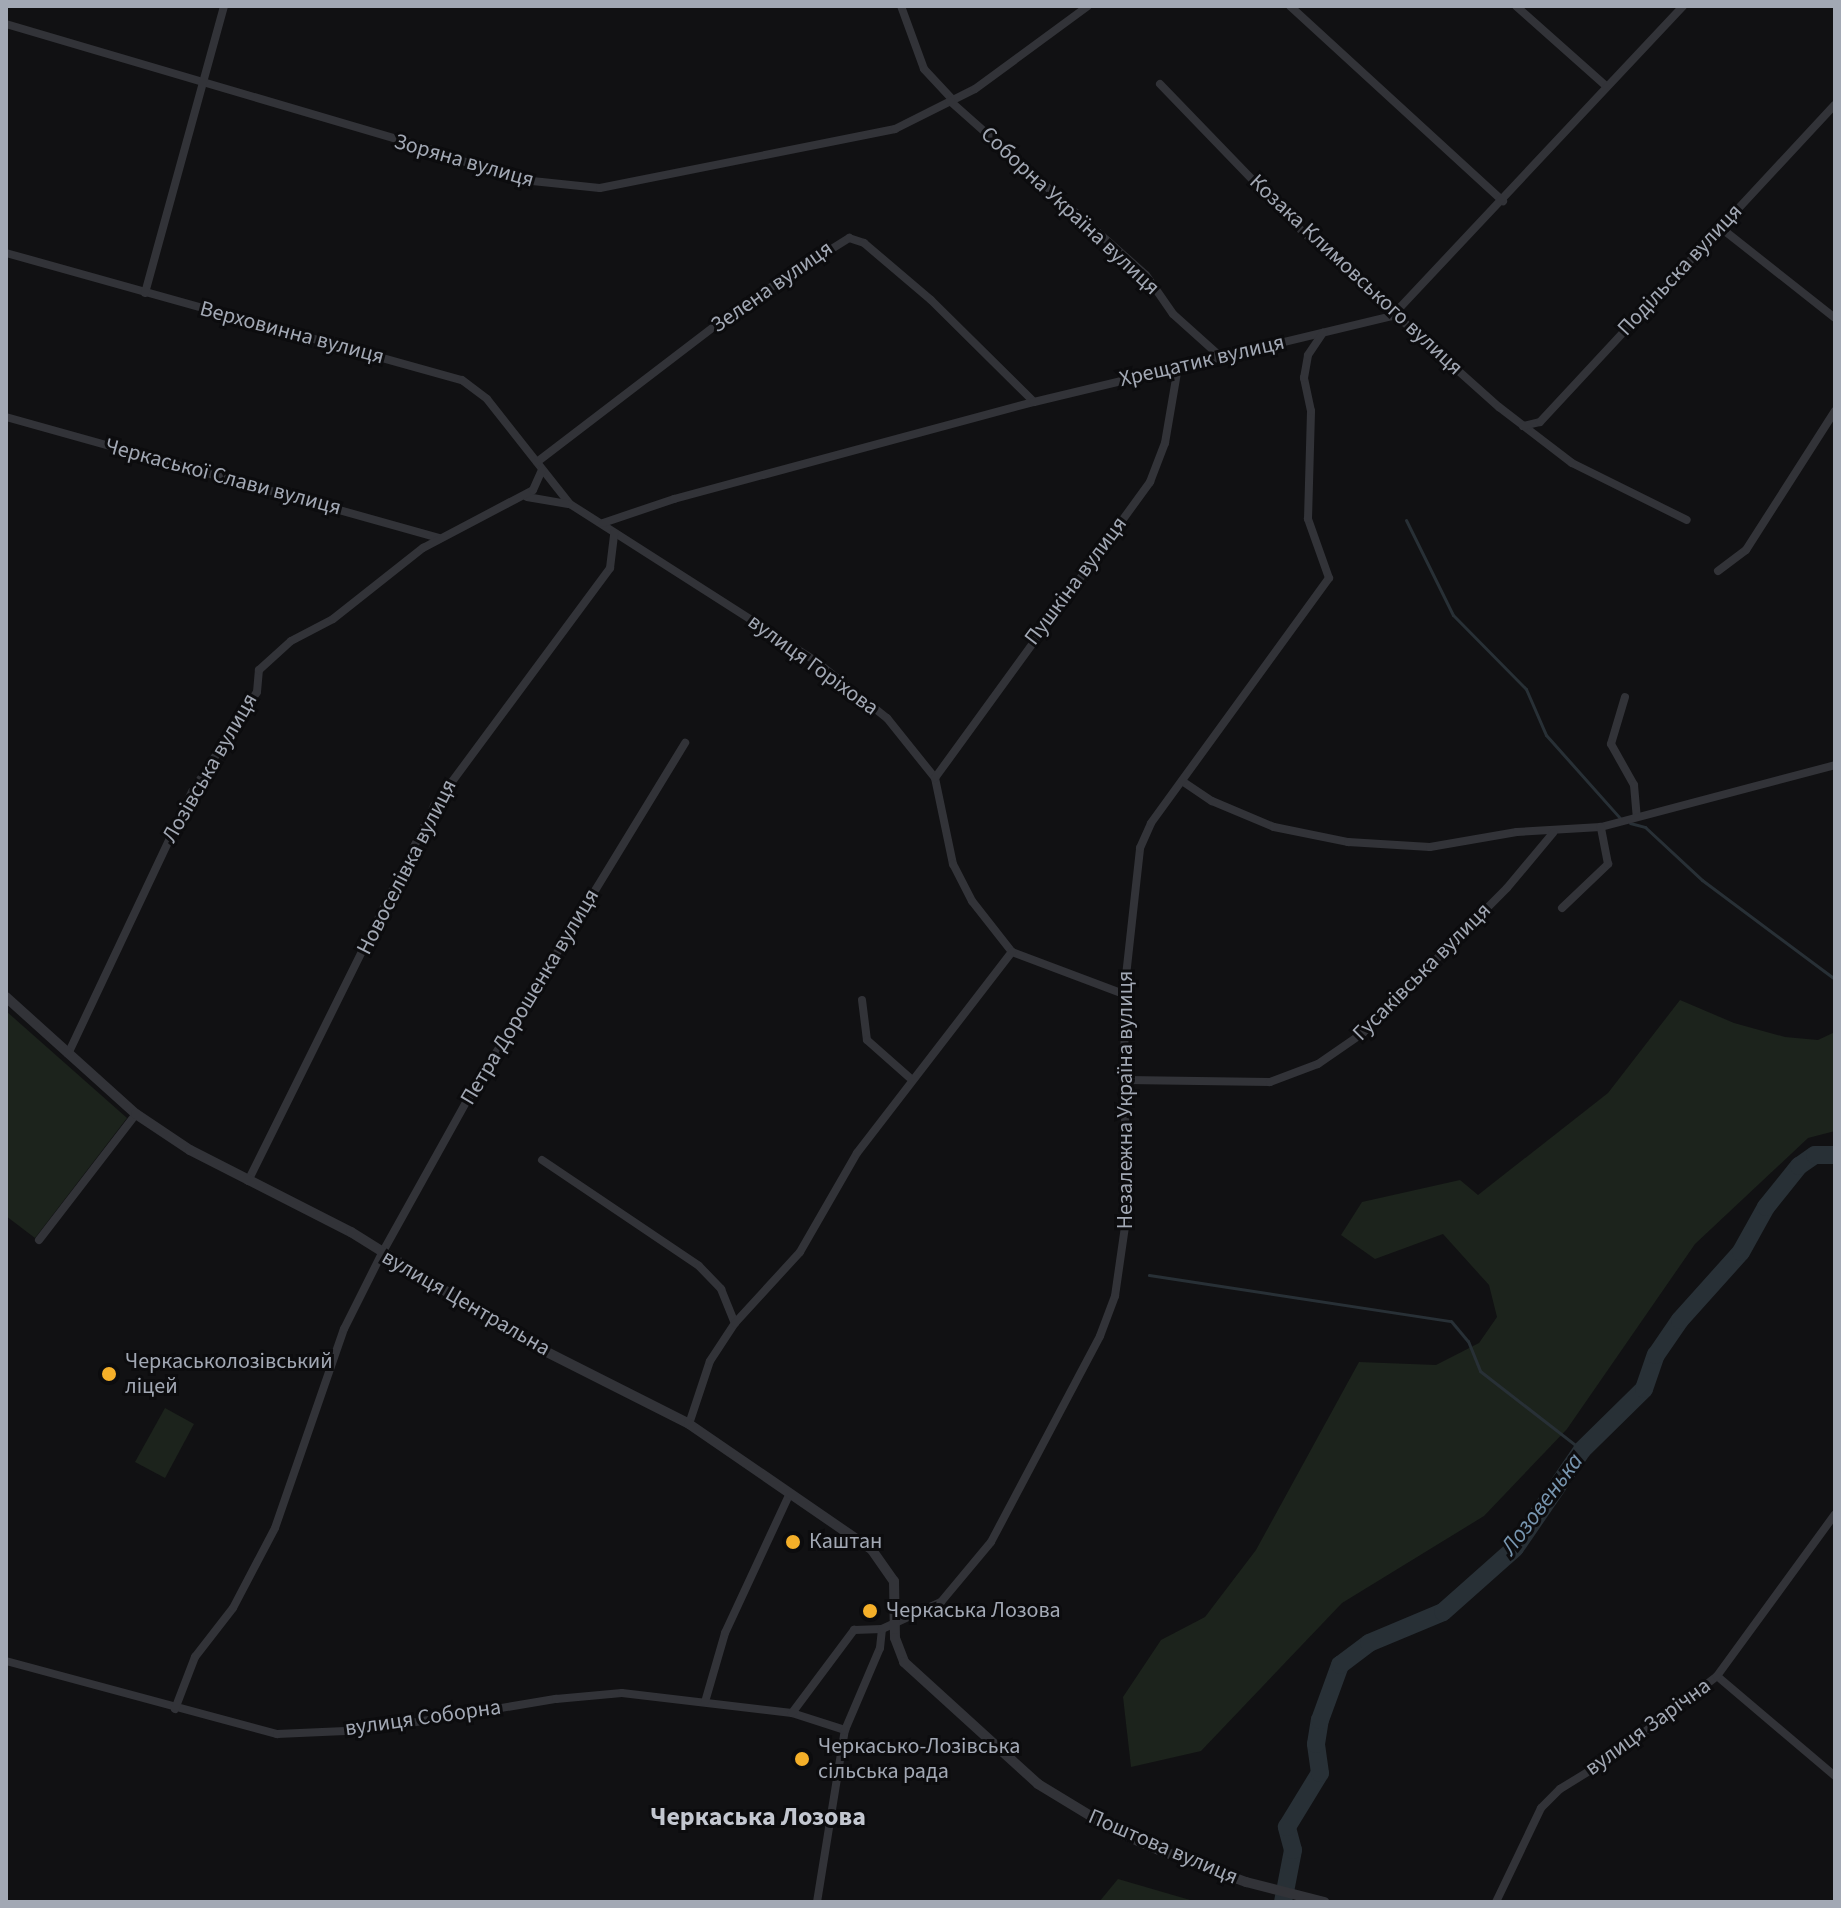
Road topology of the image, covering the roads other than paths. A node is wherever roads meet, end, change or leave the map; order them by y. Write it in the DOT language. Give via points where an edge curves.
graph roads {
  1 [pos="224,6"];
  2 [pos="901,6"];
  3 [pos="1088,6"];
  4 [pos="1290,6"];
  5 [pos="1516,6"];
  6 [pos="1683,6"];
  7 [pos="6,24"];
  8 [pos="203,82"];
  9 [pos="1160,84"];
  10 [pos="1606,86"];
  11 [pos="952,100"];
  12 [pos="1835,105"];
  13 [pos="1503,201"];
  14 [pos="1721,228"];
  15 [pos="6,253"];
  16 [pos="145,293"];
  17 [pos="1392,316"];
  18 [pos="1835,318"];
  19 [pos="1323,333"];
  20 [pos="1221,357"];
  21 [pos="1178,367"];
  22 [pos="1034,402"];
  23 [pos="1835,411"];
  24 [pos="7,418"];
  25 [pos="1523,426"];
  26 [pos="540,466"];
  27 [pos="522,497"];
  28 [pos="570,504"];
  29 [pos="1687,520"];
  30 [pos="603,523"];
  31 [pos="614,533"];
  32 [pos="440,538"];
  33 [pos="1718,571"];
  34 [pos="1625,697"];
  35 [pos="685,743"];
  36 [pos="1835,765"];
  37 [pos="935,778"];
  38 [pos="1182,781"];
  39 [pos="1637,817"];
  40 [pos="1601,827"];
  41 [pos="1553,833"];
  42 [pos="1562,908"];
  43 [pos="1012,952"];
  44 [pos="1124,994"];
  45 [pos="6,997"];
  46 [pos="862,1000"];
  47 [pos="68,1054"];
  48 [pos="910,1078"];
  49 [pos="1126,1080"];
  50 [pos="136,1114"];
  51 [pos="542,1160"];
  52 [pos="248,1181"];
  53 [pos="39,1240"];
  54 [pos="381,1255"];
  55 [pos="735,1323"];
  56 [pos="689,1424"];
  57 [pos="790,1493"];
  58 [pos="1835,1514"];
  59 [pos="897,1623"];
  60 [pos="882,1629"];
  61 [pos="6,1661"];
  62 [pos="1717,1676"];
  63 [pos="705,1702"];
  64 [pos="175,1709"];
  65 [pos="792,1713"];
  66 [pos="845,1730"];
  67 [pos="1835,1776"];
  68 [pos="817,1902"];
  69 [pos="1322,1902"];
  70 [pos="1496,1902"];
  1 -- 8 [label="street"];
  2 -- 11 [label="street, Соборна Україна вулиця" via="924,69"];
  3 -- 11 [label="street, Зоряна вулиця"];
  4 -- 13 [label="street"];
  5 -- 10 [label="street"];
  6 -- 10 [label="street"];
  7 -- 8 [label="street, Зоряна вулиця"];
  8 -- 11 [label="street, Зоряна вулиця" via="513,179 577,188 625,185 895,129"];
  8 -- 16 [label="street"];
  9 -- 17 [label="street, Козака Климовського вулиця"];
  10 -- 13 [label="street"];
  11 -- 20 [label="street, Соборна Україна вулиця" via="1146,275 1173,314"];
  12 -- 14 [label="street, Подільска вулиця"];
  13 -- 17 [label="street"];
  14 -- 18 [label="street"];
  14 -- 25 [label="street, Подільска вулиця" via="1540,422"];
  15 -- 16 [label="street, Верховинна вулиця"];
  16 -- 26 [label="street, Верховинна вулиця" via="462,380 487,399"];
  17 -- 19 [label="street, Хрещатик вулиця"];
  17 -- 25 [label="street, Козака Климовського вулиця"];
  19 -- 20 [label="street, Хрещатик вулиця"];
  19 -- 38 [label="street, Незалежна Україна вулиця" via="1308,355 1304,378 1311,411 1308,519 1329,578"];
  20 -- 21 [label="street, Хрещатик вулиця"];
  21 -- 22 [label="street, Хрещатик вулиця"];
  21 -- 37 [label="street, Пушкіна вулиця" via="1165,443 1150,482"];
  22 -- 26 [label="street, Зелена вулиця" via="931,300 864,243 849,238 741,306"];
  22 -- 30 [label="street, Хрещатик вулиця"];
  23 -- 33 [label="street" via="1746,550"];
  24 -- 32 [label="street, Черкаської Слави вулиця"];
  25 -- 29 [label="street, Козака Климовського вулиця" via="1572,463"];
  26 -- 27 [label="street, Лозівська вулиця" via="537,486"];
  26 -- 28 [label="street, вулиця Горіхова"];
  27 -- 28 [label="street"];
  27 -- 32 [label="street, Лозівська вулиця"];
  28 -- 30 [label="street, вулиця Горіхова"];
  30 -- 31 [label="street, вулиця Горіхова"];
  31 -- 37 [label="street, вулиця Горіхова" via="855,689 887,718"];
  31 -- 52 [label="street, Новоселівка вулиця" via="610,568 434,806"];
  32 -- 47 [label="street, Лозівська вулиця" via="333,619 291,641 259,670 257,692 192,792"];
  34 -- 39 [label="street" via="1611,744 1634,785"];
  35 -- 54 [label="street, Петра Дорошенка вулиця" via="469,1097"];
  36 -- 39 [label="street"];
  37 -- 43 [label="street, вулиця Горіхова" via="953,864 972,901"];
  38 -- 41 [label="street" via="1242,816 1348,842 1430,847 1517,832"];
  38 -- 44 [label="street, Незалежна Україна вулиця" via="1140,848"];
  39 -- 40 [label="street"];
  40 -- 41 [label="street"];
  40 -- 42 [label="street" via="1608,864"];
  41 -- 49 [label="street, Гусаківська вулиця" via="1515,880 1363,1033 1318,1064 1270,1082"];
  43 -- 44 [label="street"];
  43 -- 48 [label="street"];
  44 -- 49 [label="street, Незалежна Україна вулиця"];
  45 -- 47 [label="street, вулиця Центральна"];
  46 -- 48 [label="street" via="867,1040"];
  47 -- 50 [label="street, вулиця Центральна"];
  48 -- 55 [label="street" via="857,1153 800,1252"];
  49 -- 59 [label="street, Незалежна Україна вулиця" via="1123,1266 1100,1336 991,1542 941,1602"];
  50 -- 52 [label="street, вулиця Центральна"];
  50 -- 53 [label="street"];
  51 -- 55 [label="street" via="699,1266 721,1289"];
  52 -- 54 [label="street, вулиця Центральна" via="351,1232"];
  54 -- 56 [label="street, вулиця Центральна" via="527,1342"];
  54 -- 64 [label="street, Петра Дорошенка вулиця" via="344,1329 275,1528 233,1608 195,1657"];
  55 -- 56 [label="street" via="700,1383"];
  56 -- 57 [label="street, вулиця Центральна"];
  57 -- 59 [label="street, вулиця Центральна" via="883,1561 894,1581"];
  57 -- 63 [label="street" via="725,1633"];
  58 -- 62 [label="street, вулиця Зарічна"];
  59 -- 60 [label="street, Незалежна Україна вулиця"];
  59 -- 69 [label="street, Поштова вулиця" via="895,1638 904,1662 1038,1784 1117,1832 1246,1882"];
  60 -- 65 [label="street, Незалежна Україна вулиця" via="854,1630"];
  60 -- 66 [label="street" via="880,1648"];
  61 -- 64 [label="street, вулиця Соборна"];
  62 -- 67 [label="street"];
  62 -- 70 [label="street, вулиця Зарічна" via="1612,1757 1560,1789 1521,1842"];
  63 -- 64 [label="street, вулиця Соборна" via="606,1694 368,1730 277,1734"];
  63 -- 65 [label="street, вулиця Соборна"];
  65 -- 66 [label="street, вулиця Соборна"];
  66 -- 68 [label="street"];
}
